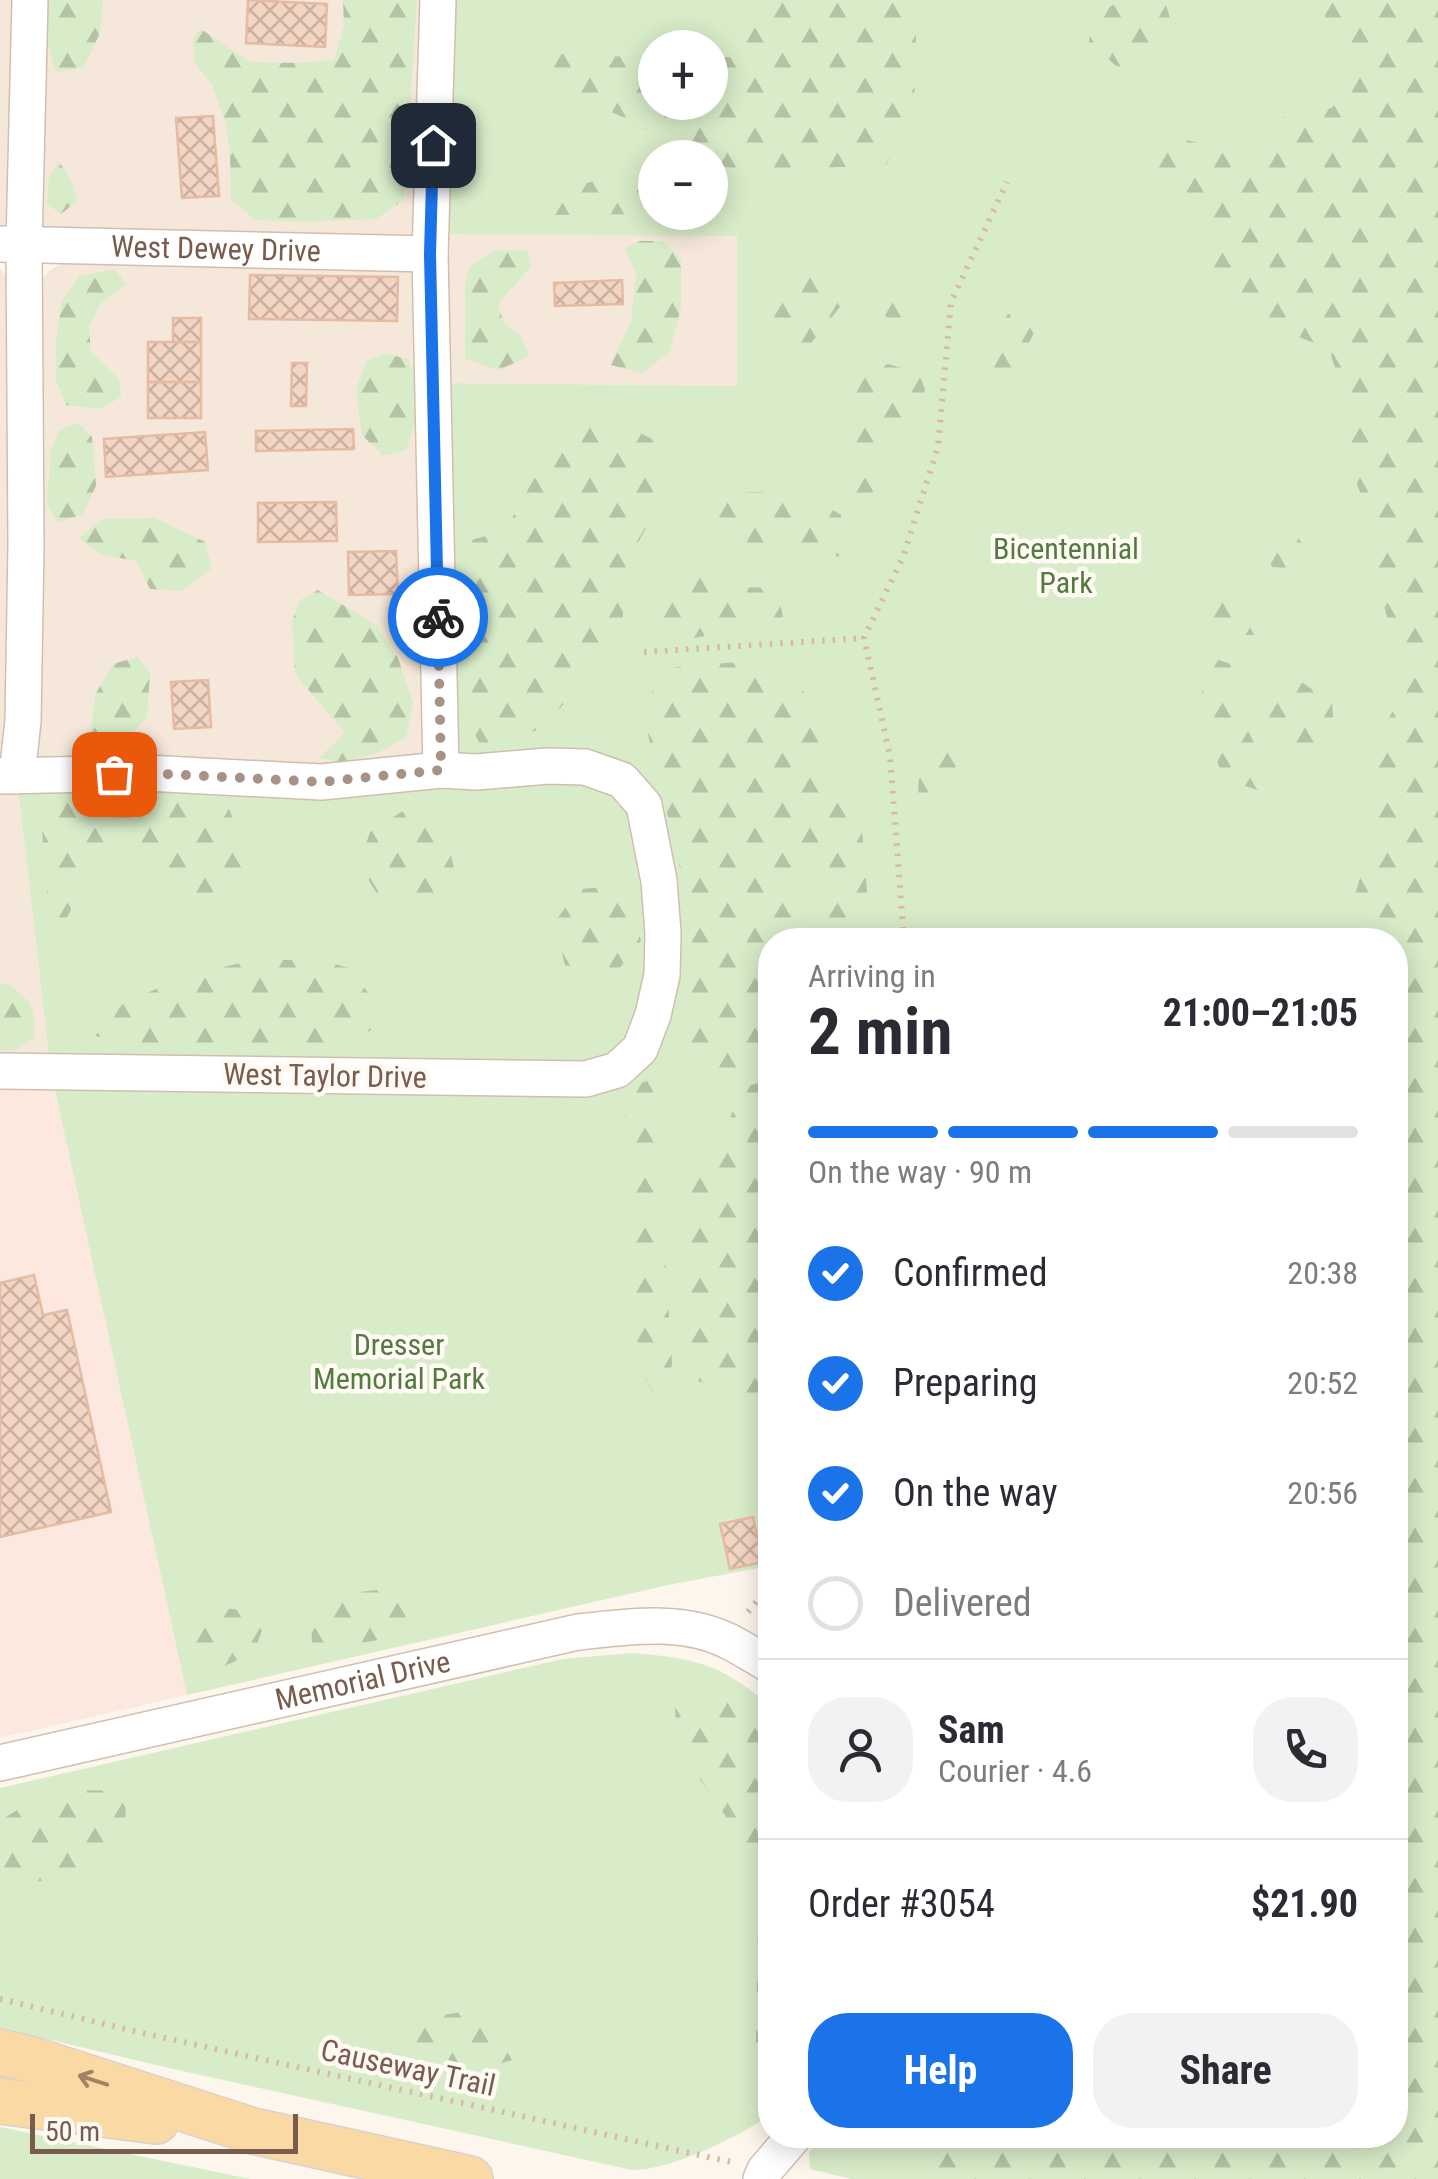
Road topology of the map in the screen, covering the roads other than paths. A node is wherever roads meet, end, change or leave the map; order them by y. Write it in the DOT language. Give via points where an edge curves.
graph roads {
  1 [pos="30,0"];
  2 [pos="438,0"];
  3 [pos="12,244"];
  4 [pos="430,254"];
  5 [pos="441,770"];
  6 [pos="8,776"];
  7 [pos="0,1071"];
  8 [pos="758,1658"];
  9 [pos="0,1763"];
  10 [pos="0,2052"];
  11 [pos="0,2101"];
  12 [pos="253,2132"];
  13 [pos="784,2148"];
  14 [pos="763,2174"];
  15 [pos="470,2179"];
  1 -- 3 [label="street"];
  2 -- 4 [label="street"];
  3 -- 4 [label="street, West Dewey Drive"];
  3 -- 6 [label="street" via="26,564 24,720"];
  4 -- 5 [label="street"];
  5 -- 6 [label="street" via="321,782 146,773"];
  5 -- 7 [label="street, West Taylor Drive" via="585,767 622,780 644,805 660,882 662,975 640,1049 617,1070 586,1079"];
  8 -- 9 [label="street, Memorial Drive" via="727,1640 666,1626 578,1632"];
  12 -- 10 [label="main road, one-way"];
  11 -- 12 [label="main road"];
  12 -- 15 [label="main road"];
  13 -- 14 [label="street"];
}
